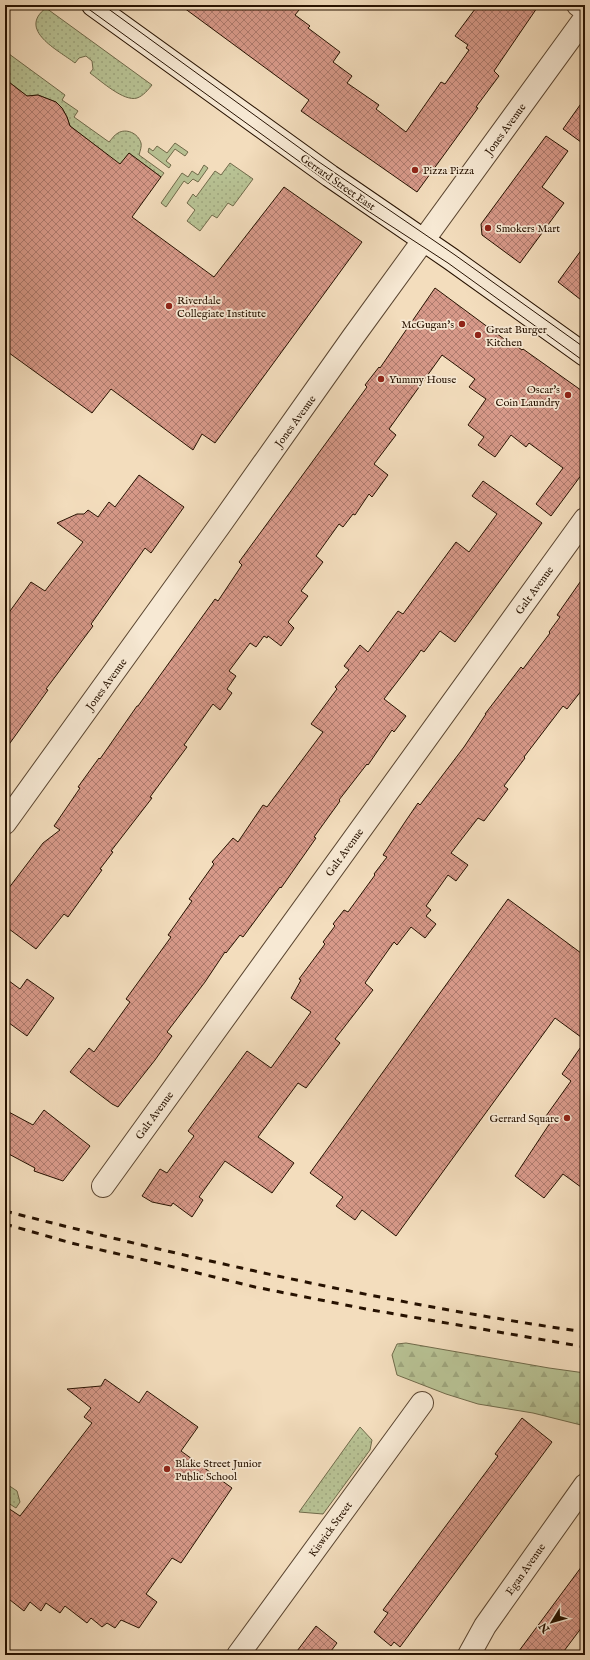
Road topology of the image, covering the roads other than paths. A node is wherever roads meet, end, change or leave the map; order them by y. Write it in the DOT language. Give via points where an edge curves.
graph roads {
  1 [pos="93,5"];
  2 [pos="578,5"];
  3 [pos="585,10"];
  4 [pos="585,18"];
  5 [pos="424,241"];
  6 [pos="585,355"];
  7 [pos="585,519"];
  8 [pos="5,823"];
  9 [pos="103,1186"];
  10 [pos="422,1403"];
  11 [pos="585,1485"];
  12 [pos="238,1655"];
  13 [pos="469,1655"];
  1 -- 5 [label="street, Gerrard Street East"];
  2 -- 3 [label="street"];
  4 -- 5 [label="street, Jones Avenue"];
  5 -- 6 [label="street, Gerrard Street East"];
  5 -- 8 [label="street, Jones Avenue"];
  7 -- 9 [label="street, Galt Avenue"];
  10 -- 12 [label="street, Kiswick Street"];
  11 -- 13 [label="street, Egan Avenue" via="484,1626"];
}
